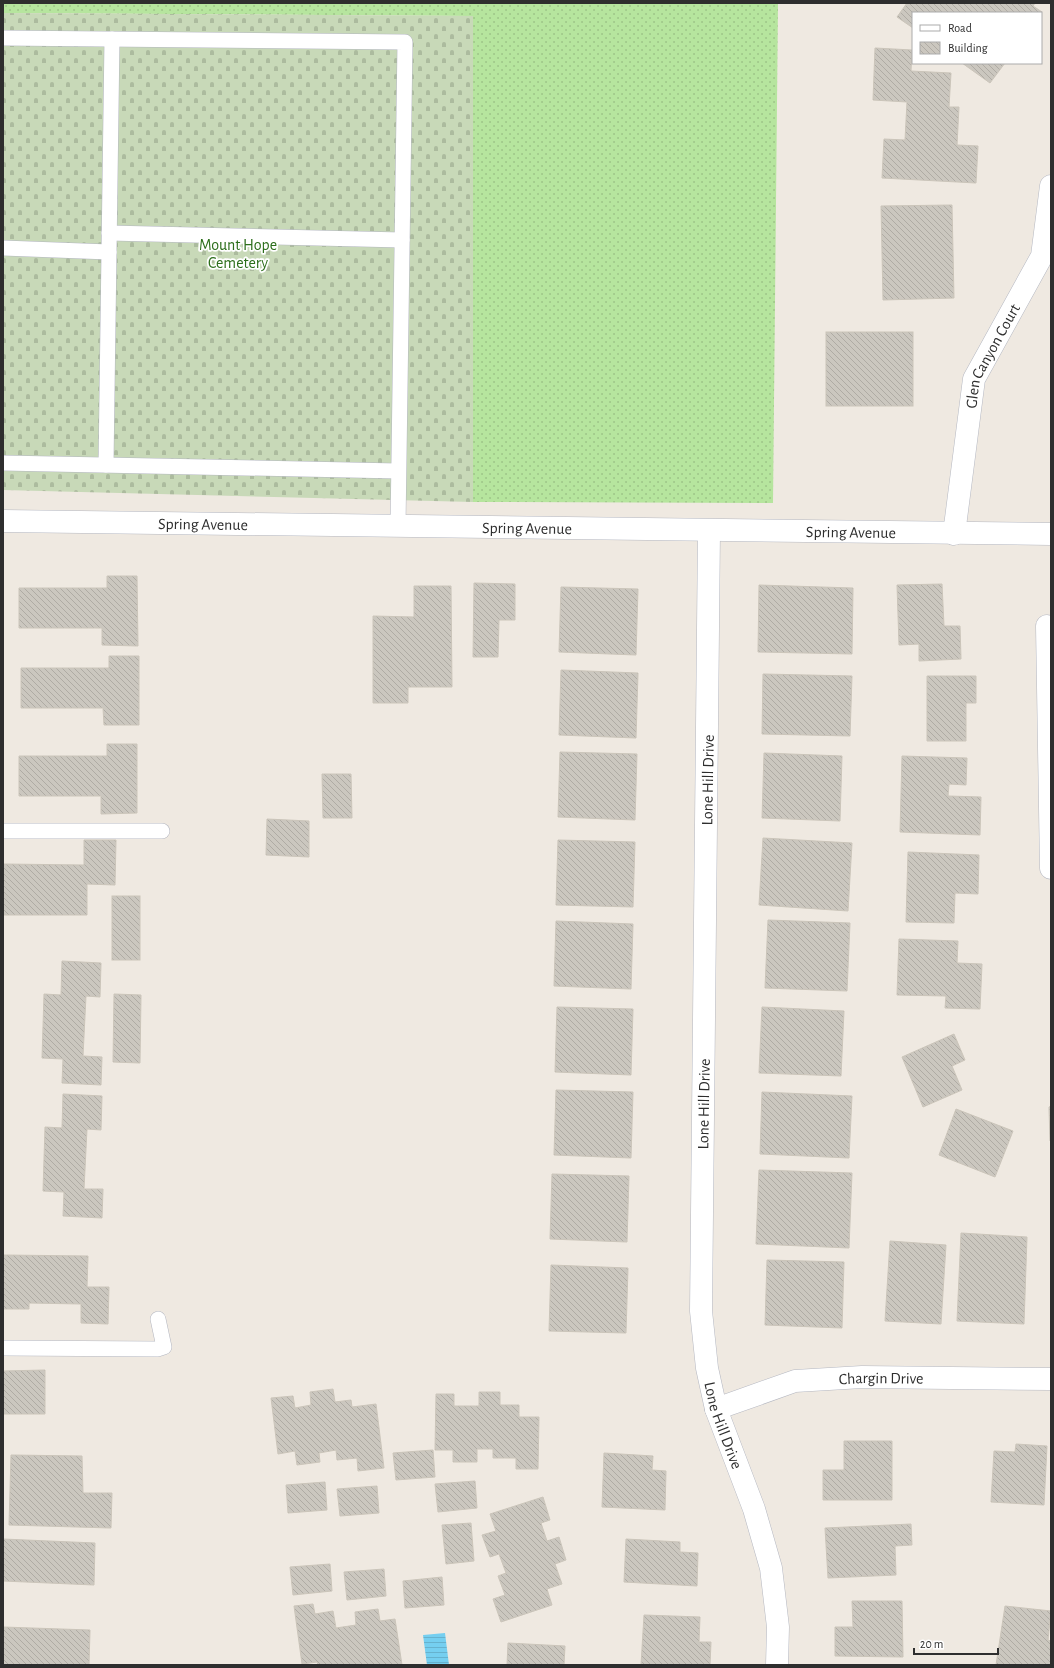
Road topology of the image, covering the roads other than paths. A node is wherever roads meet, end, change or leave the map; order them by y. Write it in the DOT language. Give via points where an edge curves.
graph roads {
  1 [pos="3,38"];
  2 [pos="112,39"];
  3 [pos="1051,186"];
  4 [pos="109,233"];
  5 [pos="402,240"];
  6 [pos="3,248"];
  7 [pos="109,252"];
  8 [pos="3,463"];
  9 [pos="106,465"];
  10 [pos="398,471"];
  11 [pos="3,521"];
  12 [pos="398,526"];
  13 [pos="709,531"];
  14 [pos="954,534"];
  15 [pos="1051,534"];
  16 [pos="1047,626"];
  17 [pos="3,831"];
  18 [pos="162,831"];
  19 [pos="1051,868"];
  20 [pos="158,1319"];
  21 [pos="3,1348"];
  22 [pos="1051,1379"];
  23 [pos="716,1409"];
  24 [pos="777,1665"];
  1 -- 2 [label="lane"];
  2 -- 4 [label="lane"];
  2 -- 5 [label="lane" via="405,42"];
  3 -- 14 [label="street, Glen Canyon Court" via="1042,256 974,379"];
  4 -- 5 [label="lane"];
  4 -- 7 [label="lane"];
  5 -- 10 [label="lane"];
  6 -- 7 [label="lane"];
  7 -- 9 [label="lane"];
  8 -- 9 [label="lane"];
  9 -- 10 [label="lane"];
  10 -- 12 [label="lane"];
  11 -- 12 [label="street, Spring Avenue"];
  12 -- 13 [label="street, Spring Avenue"];
  13 -- 14 [label="street, Spring Avenue"];
  13 -- 23 [label="street, Lone Hill Drive" via="701,1311 707,1368"];
  14 -- 15 [label="street, Spring Avenue"];
  16 -- 19 [label="street"];
  17 -- 18 [label="lane"];
  20 -- 21 [label="lane" via="164,1347 158,1349"];
  22 -- 23 [label="street, Chargin Drive" via="862,1378 796,1381"];
  23 -- 24 [label="street, Lone Hill Drive" via="754,1509 771,1568 778,1627"];
}
